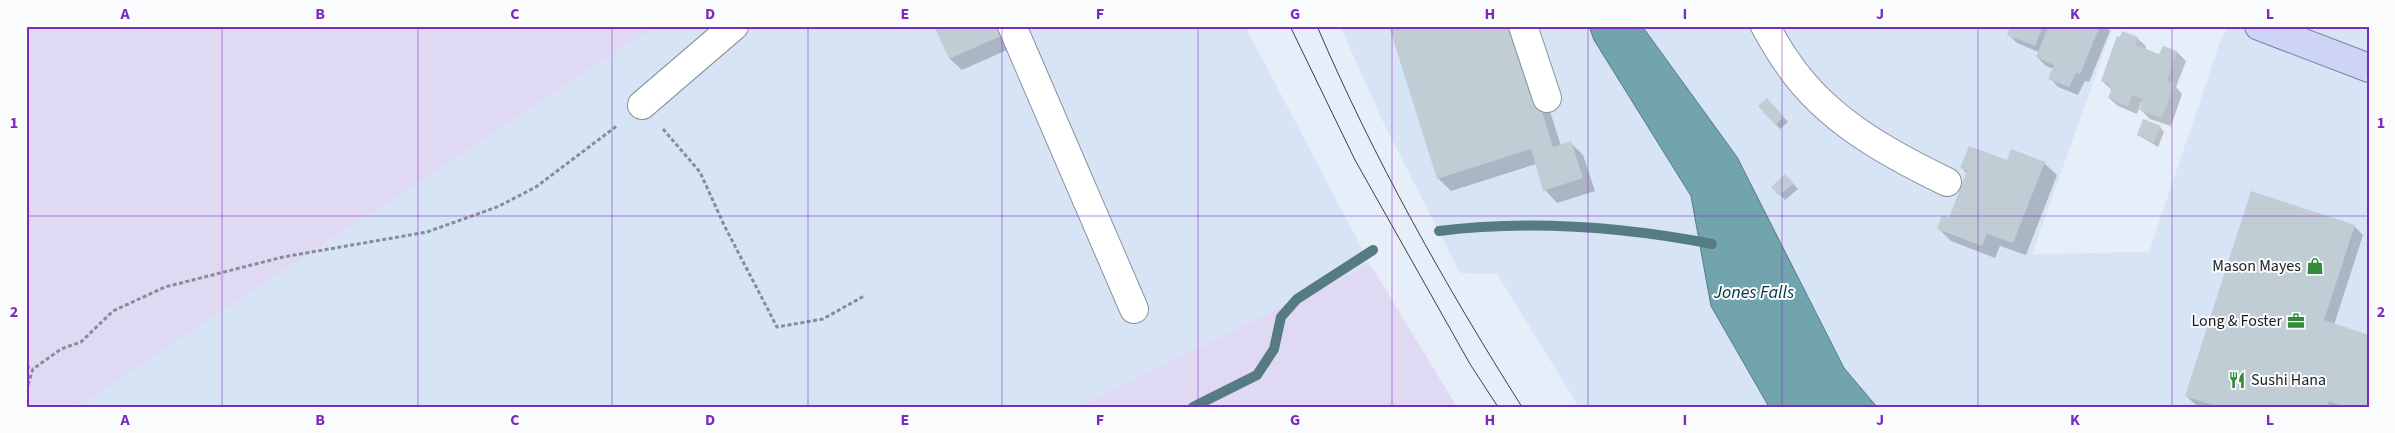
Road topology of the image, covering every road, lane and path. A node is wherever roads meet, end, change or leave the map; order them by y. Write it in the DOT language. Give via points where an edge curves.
graph roads {
  1 [pos="734,26"];
  2 [pos="1012,26"];
  3 [pos="1523,26"];
  4 [pos="1765,26"];
  5 [pos="2259,26"];
  6 [pos="2369,68"];
  7 [pos="1547,98"];
  8 [pos="642,105"];
  9 [pos="1947,182"];
  10 [pos="864,296"];
  11 [pos="1134,310"];
  12 [pos="26,366"];
  13 [pos="33,369"];
  14 [pos="26,391"];
  1 -- 8 [label="lane"];
  2 -- 11 [label="lane"];
  3 -- 7 [label="lane"];
  4 -- 9 [label="lane" via="1787,63 1817,99 1849,126 1913,166"];
  5 -- 6 [label="main road"];
  8 -- 10 [label="path" via="700,172 777,327 823,319"];
  8 -- 13 [label="path" via="536,186 497,206 427,232 283,258 165,286 113,311 81,342 60,349"];
  12 -- 13 [label="path"];
  13 -- 14 [label="path"];
}
